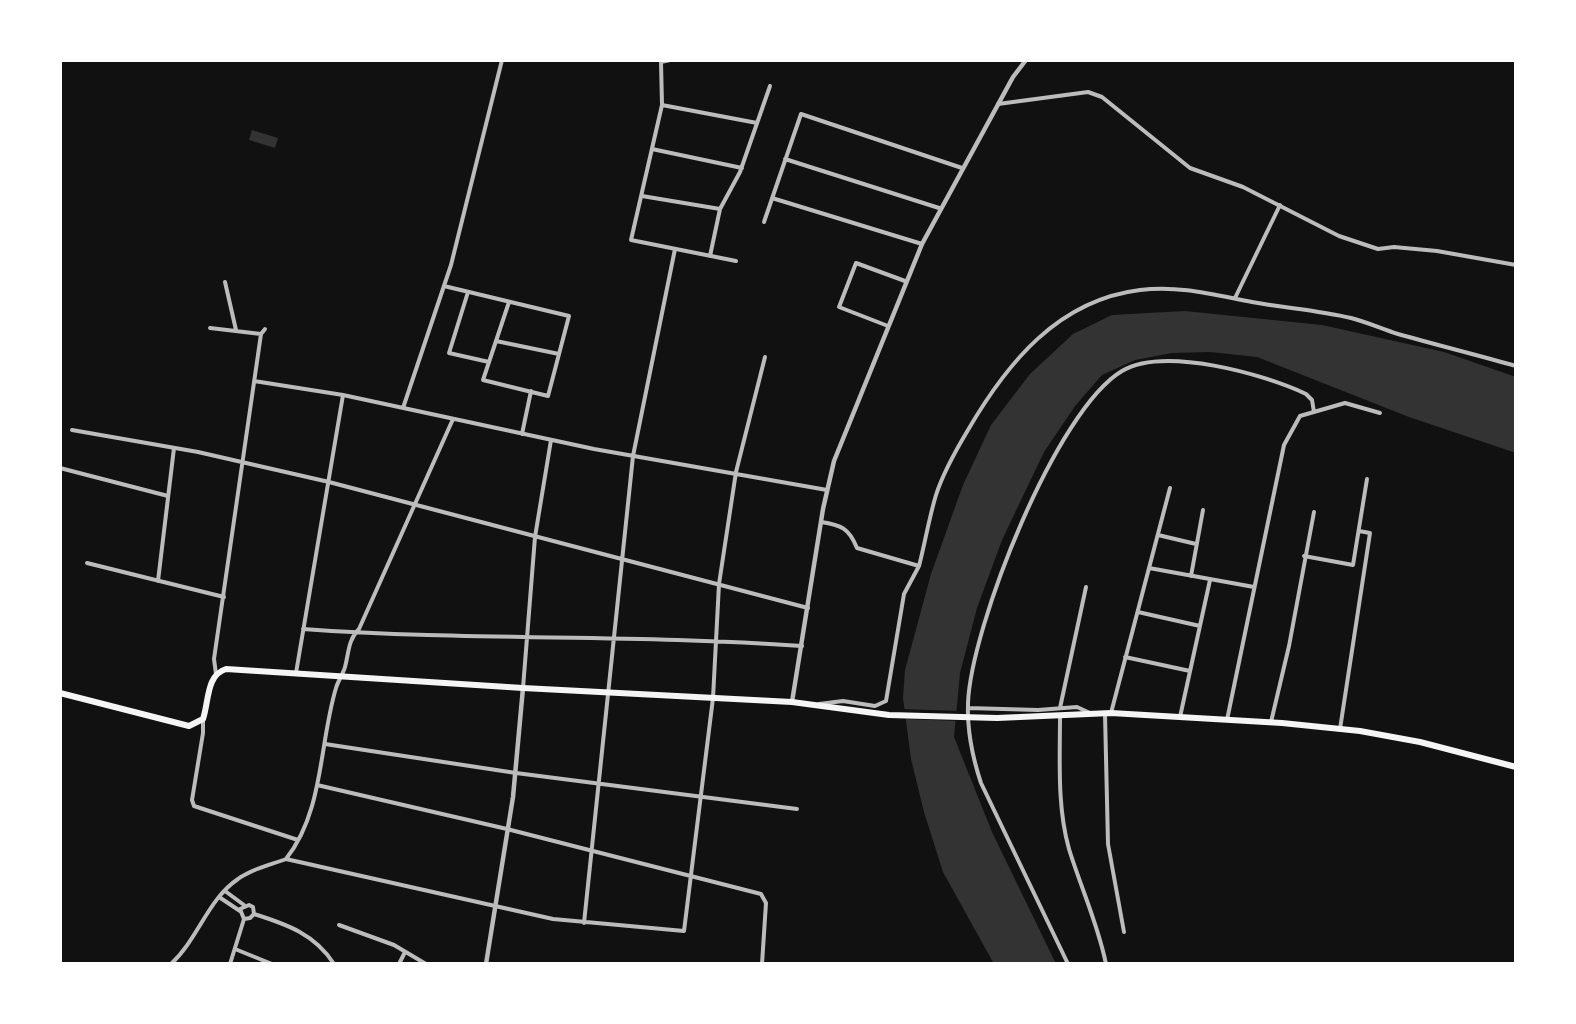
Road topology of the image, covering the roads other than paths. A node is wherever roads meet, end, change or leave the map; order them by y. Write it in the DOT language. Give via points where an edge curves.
graph roads {
  1 [pos="501,60"];
  2 [pos="670,60"];
  3 [pos="1026,60"];
  4 [pos="770,86"];
  5 [pos="998,104"];
  6 [pos="662,105"];
  7 [pos="757,123"];
  8 [pos="652,149"];
  9 [pos="785,159"];
  10 [pos="742,168"];
  11 [pos="962,168"];
  12 [pos="642,196"];
  13 [pos="772,198"];
  14 [pos="1280,206"];
  15 [pos="939,208"];
  16 [pos="720,209"];
  17 [pos="764,222"];
  18 [pos="922,244"];
  19 [pos="675,249"];
  20 [pos="710,256"];
  21 [pos="736,261"];
  22 [pos="1516,265"];
  23 [pos="905,281"];
  24 [pos="225,282"];
  25 [pos="444,286"];
  26 [pos="468,292"];
  27 [pos="1235,298"];
  28 [pos="509,302"];
  29 [pos="888,326"];
  30 [pos="210,328"];
  31 [pos="265,329"];
  32 [pos="236,330"];
  33 [pos="261,334"];
  34 [pos="496,341"];
  35 [pos="559,354"];
  36 [pos="765,357"];
  37 [pos="489,362"];
  38 [pos="1516,366"];
  39 [pos="254,381"];
  40 [pos="531,391"];
  41 [pos="343,396"];
  42 [pos="403,408"];
  43 [pos="1314,412"];
  44 [pos="1380,413"];
  45 [pos="453,419"];
  46 [pos="72,430"];
  47 [pos="522,434"];
  48 [pos="551,440"];
  49 [pos="174,448"];
  50 [pos="633,456"];
  51 [pos="241,463"];
  52 [pos="60,468"];
  53 [pos="736,472"];
  54 [pos="1367,479"];
  55 [pos="329,482"];
  56 [pos="1170,488"];
  57 [pos="827,490"];
  58 [pos="168,496"];
  59 [pos="416,505"];
  60 [pos="1203,510"];
  61 [pos="1314,512"];
  62 [pos="821,522"];
  63 [pos="1359,531"];
  64 [pos="1158,535"];
  65 [pos="535,537"];
  66 [pos="1196,544"];
  67 [pos="1304,556"];
  68 [pos="621,559"];
  69 [pos="87,563"];
  70 [pos="919,566"];
  71 [pos="1149,568"];
  72 [pos="1191,576"];
  73 [pos="1210,580"];
  74 [pos="158,581"];
  75 [pos="719,584"];
  76 [pos="1086,587"];
  77 [pos="1254,587"];
  78 [pos="224,597"];
  79 [pos="808,608"];
  80 [pos="1137,612"];
  81 [pos="1200,626"];
  82 [pos="303,629"];
  83 [pos="356,633"];
  84 [pos="527,636"];
  85 [pos="615,639"];
  86 [pos="715,640"];
  87 [pos="802,646"];
  88 [pos="1125,657"];
  89 [pos="1190,671"];
  90 [pos="296,673"];
  91 [pos="216,674"];
  92 [pos="342,676"];
  93 [pos="523,688"];
  94 [pos="60,693"];
  95 [pos="610,693"];
  96 [pos="713,698"];
  97 [pos="792,702"];
  98 [pos="817,704"];
  99 [pos="968,708"];
  100 [pos="1060,712"];
  101 [pos="1108,713"];
  102 [pos="1180,718"];
  103 [pos="202,719"];
  104 [pos="1227,720"];
  105 [pos="1271,722"];
  106 [pos="1340,729"];
  107 [pos="325,744"];
  108 [pos="1516,767"];
  109 [pos="516,773"];
  110 [pos="600,783"];
  111 [pos="318,785"];
  112 [pos="701,797"];
  113 [pos="797,810"];
  114 [pos="507,829"];
  115 [pos="298,840"];
  116 [pos="591,850"];
  117 [pos="286,859"];
  118 [pos="690,874"];
  119 [pos="225,891"];
  120 [pos="219,897"];
  121 [pos="244,905"];
  122 [pos="494,908"];
  123 [pos="240,911"];
  124 [pos="254,914"];
  125 [pos="244,919"];
  126 [pos="584,924"];
  127 [pos="339,925"];
  128 [pos="1124,932"];
  129 [pos="235,950"];
  130 [pos="405,952"];
  131 [pos="171,964"];
  132 [pos="230,964"];
  133 [pos="272,964"];
  134 [pos="334,964"];
  135 [pos="399,964"];
  136 [pos="426,964"];
  137 [pos="486,964"];
  138 [pos="762,964"];
  139 [pos="1068,964"];
  140 [pos="1106,964"];
  1 -- 25 [label="street"];
  2 -- 6 [label="street" via="661,62"];
  3 -- 5 [label="street"];
  4 -- 7 [label="street"];
  5 -- 11 [label="street"];
  5 -- 14 [label="street" via="1088,92 1102,97 1190,168 1243,187"];
  6 -- 7 [label="street"];
  6 -- 8 [label="street"];
  7 -- 10 [label="street"];
  8 -- 10 [label="street"];
  8 -- 12 [label="street"];
  9 -- 11 [label="street" via="801,114"];
  9 -- 13 [label="street"];
  9 -- 15 [label="street"];
  10 -- 16 [label="street"];
  11 -- 15 [label="street"];
  12 -- 16 [label="street"];
  12 -- 19 [label="street" via="631,240"];
  13 -- 17 [label="street"];
  13 -- 18 [label="street"];
  14 -- 22 [label="street" via="1339,237 1368,247 1437,251"];
  14 -- 27 [label="street"];
  15 -- 18 [label="street"];
  16 -- 20 [label="street"];
  18 -- 23 [label="street"];
  19 -- 20 [label="street"];
  19 -- 50 [label="street"];
  20 -- 21 [label="street"];
  23 -- 29 [label="street"];
  23 -- 29 [label="street" via="856,263 839,307"];
  24 -- 32 [label="street"];
  25 -- 26 [label="street"];
  25 -- 42 [label="street"];
  26 -- 28 [label="street"];
  26 -- 37 [label="street" via="449,353"];
  27 -- 38 [label="street" via="1353,318"];
  27 -- 70 [label="street" via="1206,291 1139,290 1090,303 1041,334 1019,356 959,446 937,494"];
  28 -- 34 [label="street"];
  28 -- 35 [label="street" via="569,316"];
  29 -- 57 [label="street" via="841,442"];
  30 -- 32 [label="street"];
  31 -- 33 [label="street"];
  32 -- 33 [label="street"];
  33 -- 39 [label="street"];
  34 -- 35 [label="street"];
  34 -- 37 [label="street"];
  35 -- 40 [label="street" via="548,396"];
  36 -- 53 [label="street"];
  37 -- 40 [label="street" via="483,380"];
  39 -- 41 [label="street"];
  39 -- 51 [label="street"];
  40 -- 47 [label="street"];
  41 -- 42 [label="street"];
  41 -- 55 [label="street"];
  42 -- 45 [label="street"];
  43 -- 44 [label="street" via="1345,403"];
  43 -- 77 [label="street" via="1300,416 1284,445"];
  43 -- 99 [label="street" via="1312,400 1290,386 1190,362 1146,362 1122,371 1100,390 1070,429 1040,483 1009,552 976,648"];
  45 -- 47 [label="street"];
  45 -- 59 [label="street"];
  46 -- 49 [label="street"];
  47 -- 48 [label="street"];
  48 -- 50 [label="street"];
  48 -- 65 [label="street"];
  49 -- 51 [label="street"];
  49 -- 58 [label="street"];
  50 -- 53 [label="street"];
  50 -- 68 [label="street"];
  51 -- 55 [label="street"];
  51 -- 78 [label="street"];
  52 -- 58 [label="street"];
  53 -- 57 [label="street"];
  53 -- 75 [label="street"];
  54 -- 63 [label="street"];
  55 -- 59 [label="street"];
  55 -- 82 [label="street"];
  56 -- 64 [label="street"];
  57 -- 62 [label="street"];
  58 -- 74 [label="street"];
  59 -- 65 [label="street"];
  59 -- 83 [label="street"];
  60 -- 66 [label="street"];
  61 -- 67 [label="street"];
  62 -- 70 [label="street" via="842,525 852,534 857,548"];
  62 -- 79 [label="street"];
  63 -- 67 [label="street" via="1352,566"];
  63 -- 106 [label="street" via="1370,533"];
  64 -- 66 [label="street"];
  64 -- 71 [label="street"];
  65 -- 68 [label="street"];
  65 -- 84 [label="street"];
  66 -- 72 [label="street"];
  67 -- 105 [label="street"];
  68 -- 75 [label="street"];
  68 -- 85 [label="street"];
  69 -- 74 [label="street"];
  70 -- 98 [label="street" via="904,594 886,701 875,706 843,701"];
  71 -- 72 [label="street"];
  71 -- 80 [label="street"];
  72 -- 73 [label="street"];
  73 -- 77 [label="street"];
  73 -- 81 [label="street"];
  74 -- 78 [label="street"];
  75 -- 79 [label="street"];
  75 -- 86 [label="street"];
  76 -- 100 [label="street"];
  77 -- 104 [label="street"];
  78 -- 91 [label="street" via="214,659"];
  79 -- 87 [label="street"];
  80 -- 81 [label="street"];
  80 -- 88 [label="street"];
  81 -- 89 [label="street"];
  82 -- 83 [label="street"];
  82 -- 90 [label="street"];
  83 -- 84 [label="street"];
  83 -- 92 [label="street"];
  84 -- 85 [label="street"];
  84 -- 93 [label="street"];
  85 -- 86 [label="street"];
  85 -- 95 [label="street"];
  86 -- 87 [label="street"];
  86 -- 96 [label="street"];
  87 -- 97 [label="street"];
  88 -- 89 [label="street"];
  88 -- 101 [label="street"];
  89 -- 102 [label="street"];
  90 -- 91 [label="main road" via="226,669"];
  90 -- 92 [label="main road"];
  91 -- 103 [label="main road"];
  92 -- 93 [label="main road"];
  92 -- 107 [label="street" via="335,689"];
  93 -- 95 [label="main road"];
  93 -- 109 [label="street"];
  94 -- 103 [label="main road" via="183,726 195,725"];
  95 -- 96 [label="main road"];
  95 -- 110 [label="street"];
  96 -- 97 [label="main road"];
  96 -- 112 [label="street"];
  97 -- 98 [label="main road"];
  98 -- 100 [label="main road" via="889,715 1032,718"];
  99 -- 100 [label="street"];
  99 -- 139 [label="street" via="970,753 981,783"];
  100 -- 101 [label="main road"];
  100 -- 140 [label="street" via="1063,820"];
  101 -- 102 [label="main road"];
  101 -- 128 [label="street" via="1108,844"];
  102 -- 104 [label="main road"];
  103 -- 115 [label="street" via="194,806"];
  104 -- 105 [label="main road"];
  105 -- 106 [label="main road"];
  106 -- 108 [label="main road" via="1429,744"];
  107 -- 109 [label="street"];
  107 -- 111 [label="street"];
  109 -- 110 [label="street"];
  109 -- 114 [label="street"];
  110 -- 112 [label="street"];
  110 -- 116 [label="street"];
  111 -- 114 [label="street"];
  111 -- 115 [label="street"];
  112 -- 113 [label="street"];
  112 -- 118 [label="street"];
  114 -- 116 [label="street"];
  114 -- 122 [label="street"];
  115 -- 117 [label="street"];
  116 -- 118 [label="street"];
  116 -- 126 [label="street"];
  117 -- 119 [label="street" via="241,877"];
  117 -- 122 [label="street"];
  118 -- 126 [label="street" via="684,931"];
  118 -- 138 [label="street" via="760,894 766,903"];
  119 -- 120 [label="street"];
  119 -- 121 [label="street"];
  120 -- 123 [label="street"];
  120 -- 131 [label="street" via="192,942"];
  121 -- 123 [label="street"];
  121 -- 124 [label="street" via="253,907"];
  122 -- 126 [label="street"];
  122 -- 137 [label="street"];
  123 -- 125 [label="street"];
  124 -- 125 [label="street"];
  124 -- 134 [label="street" via="296,928 312,938"];
  125 -- 129 [label="street"];
  127 -- 130 [label="street"];
  129 -- 132 [label="street"];
  129 -- 133 [label="street"];
  130 -- 135 [label="street"];
  130 -- 136 [label="street"];
}
